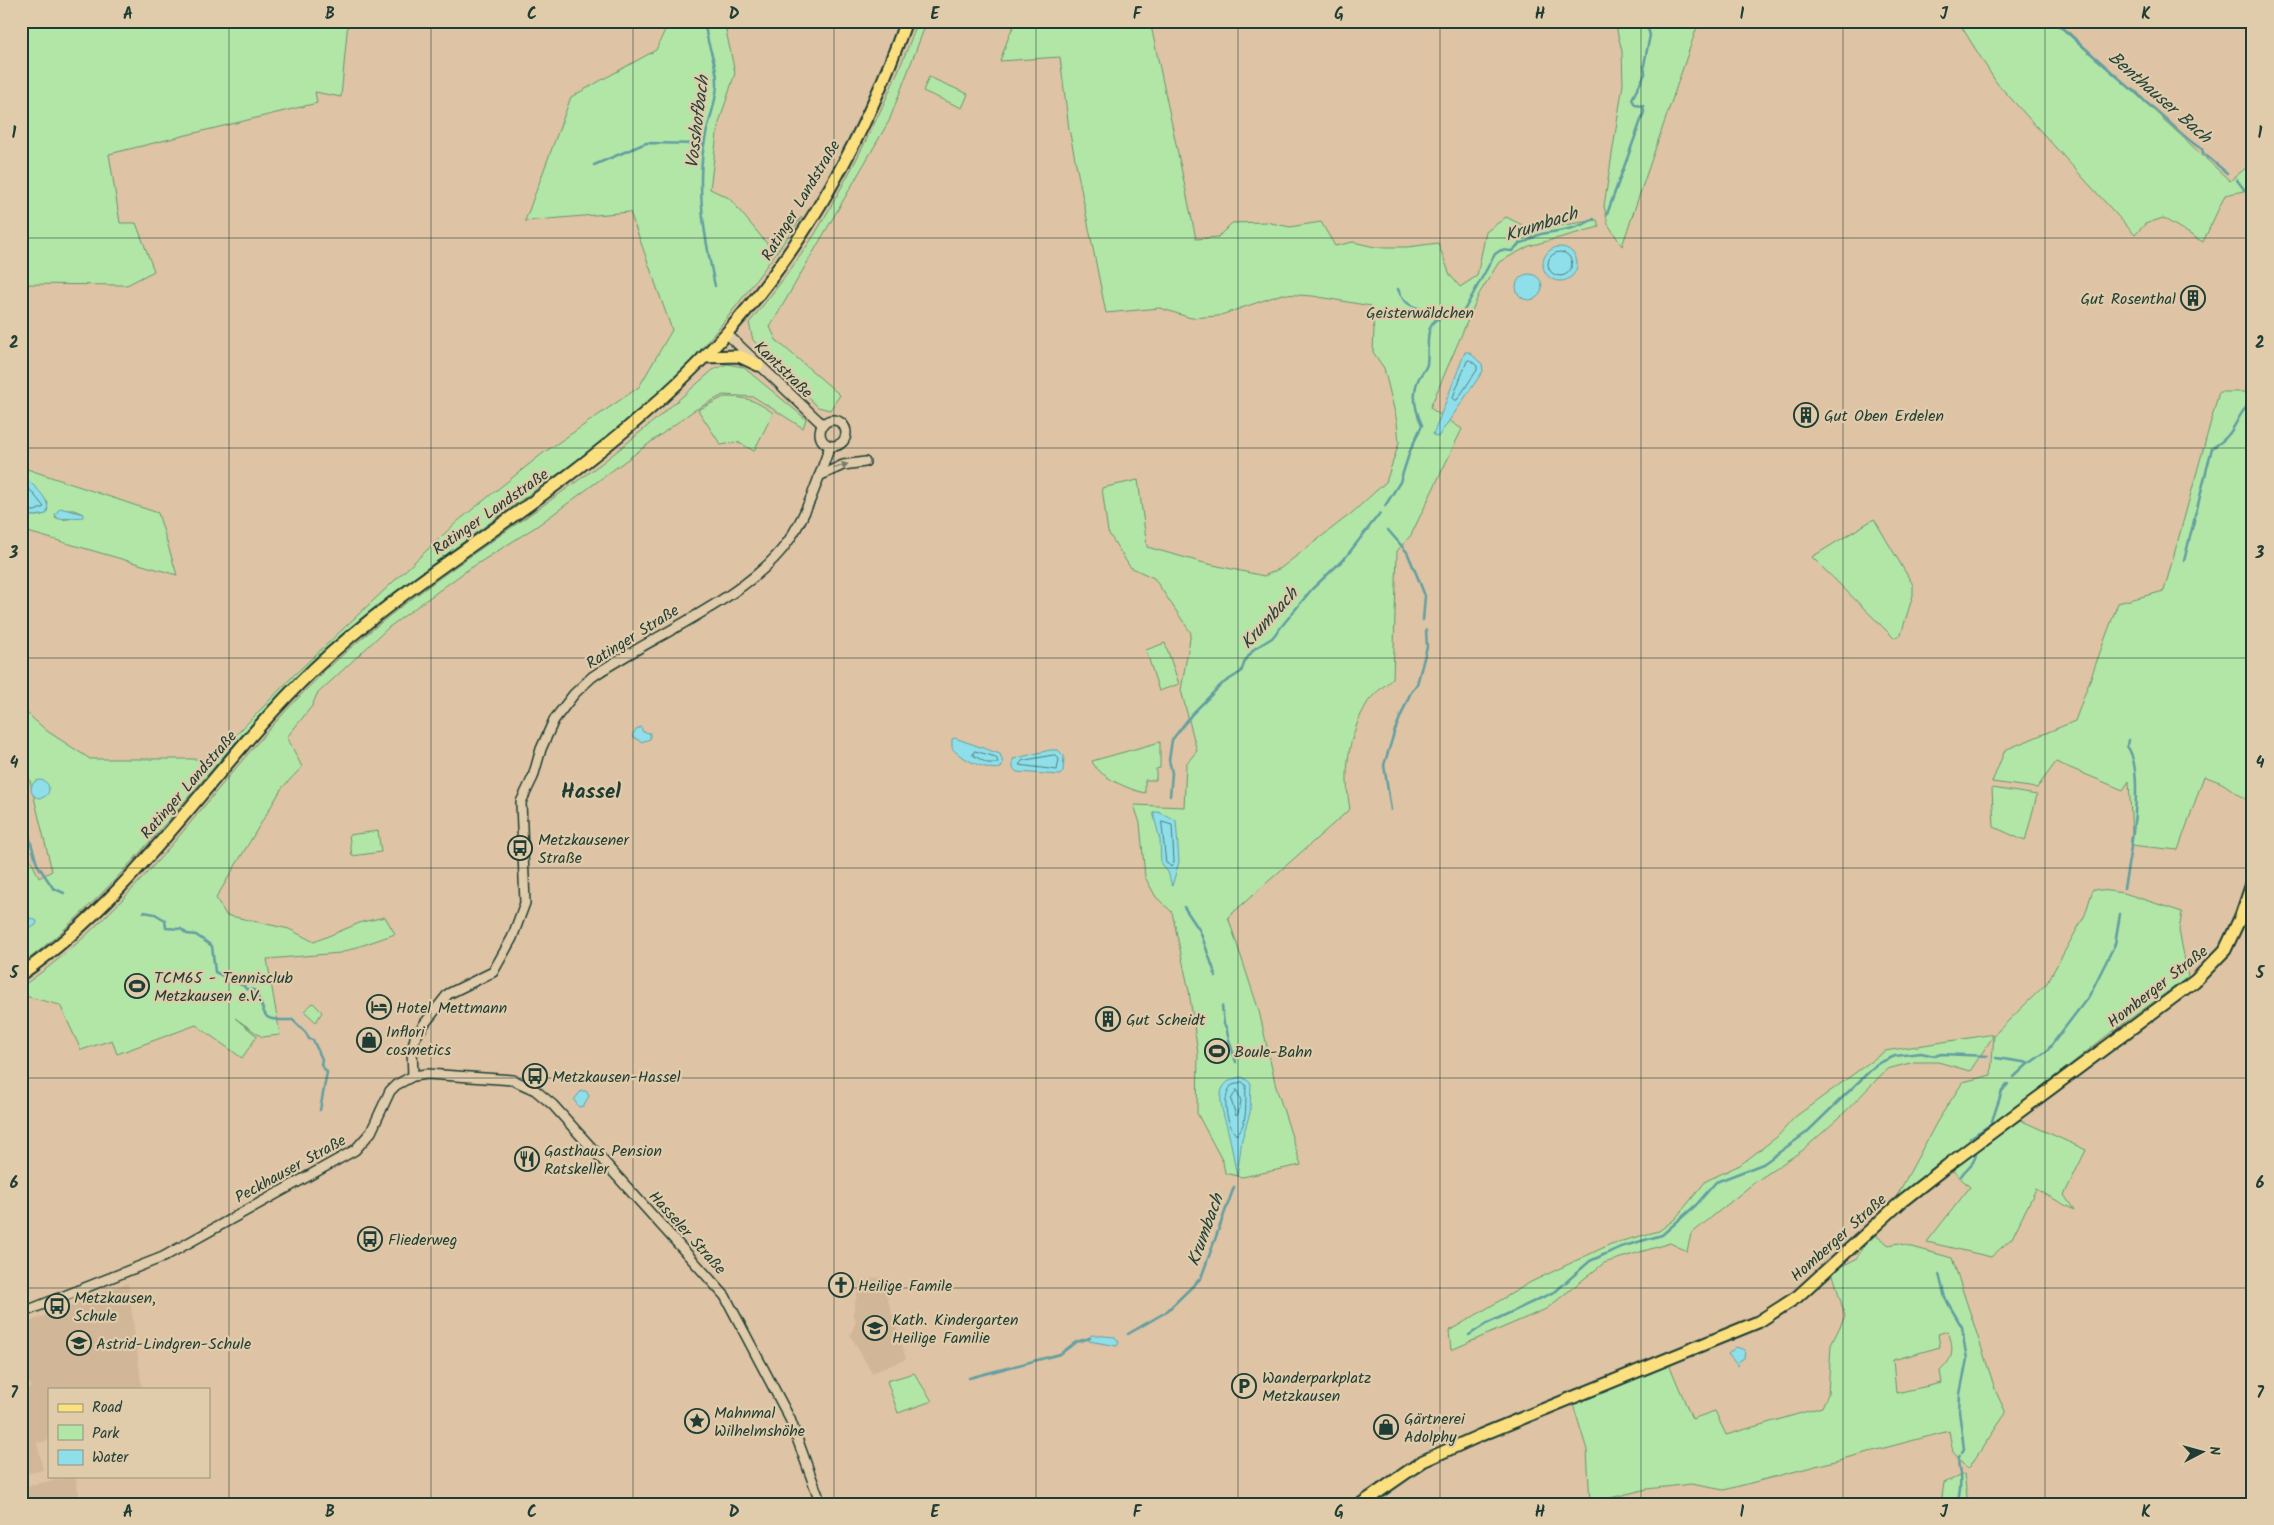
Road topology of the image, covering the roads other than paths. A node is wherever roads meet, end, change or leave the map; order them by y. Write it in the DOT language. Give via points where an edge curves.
graph roads {
  1 [pos="906,21"];
  2 [pos="726,333"];
  3 [pos="704,357"];
  4 [pos="758,365"];
  5 [pos="823,424"];
  6 [pos="830,446"];
  7 [pos="865,462"];
  8 [pos="819,476"];
  9 [pos="2253,881"];
  10 [pos="21,974"];
  11 [pos="413,1076"];
  12 [pos="21,1313"];
  13 [pos="820,1504"];
  14 [pos="1361,1504"];
  1 -- 2 [label="main road, Ratinger Landstraße" via="880,88 836,174 782,262"];
  2 -- 3 [label="main road, Ratinger Landstraße"];
  2 -- 4 [label="street, Kantstraße"];
  3 -- 4 [label="main road" via="738,356"];
  3 -- 10 [label="main road, Ratinger Landstraße" via="665,396 587,461 398,596 341,644 258,728 113,893 80,927"];
  4 -- 5 [label="street, Kantstraße"];
  5 -- 6 [label="street" via="820,436"];
  5 -- 6 [label="street" via="837,420 846,429 842,442"];
  6 -- 8 [label="street, Ratinger Straße"];
  8 -- 7 [label="street, one-way" via="843,465"];
  8 -- 11 [label="street, Ratinger Straße" via="796,529 769,564 729,594 592,677 554,720 521,802 526,894 523,911 493,972 458,988 442,1000 415,1038"];
  9 -- 14 [label="main road, Homberger Straße" via="2231,940 2218,960 1902,1201 1812,1284 1778,1310 1758,1322 1423,1461"];
  11 -- 12 [label="street, Peckhauser Straße" via="390,1091 371,1132 350,1153 163,1257"];
  11 -- 13 [label="street, Hasseler Straße" via="427,1074 513,1080 535,1090 578,1131 725,1296 790,1419"];
}
